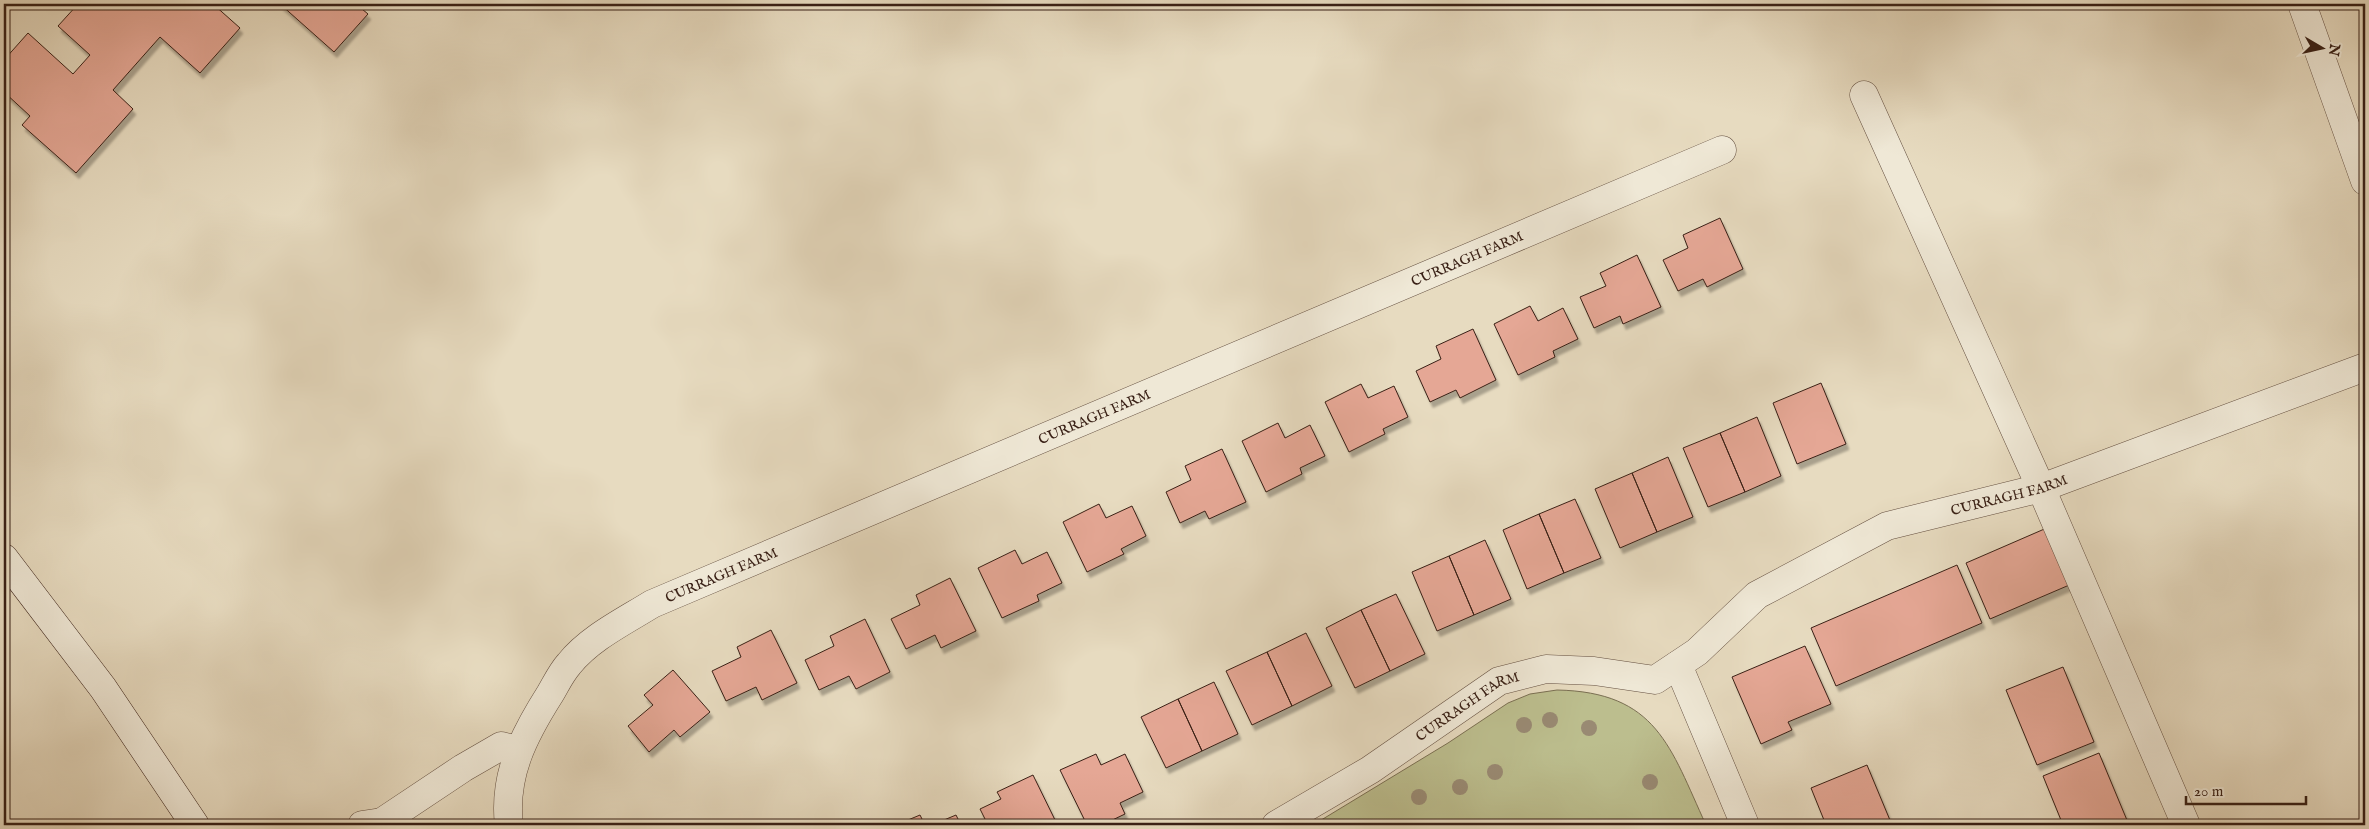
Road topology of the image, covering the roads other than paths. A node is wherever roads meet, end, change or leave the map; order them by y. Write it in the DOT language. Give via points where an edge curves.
graph roads {
  1 [pos="2302,4"];
  2 [pos="1864,95"];
  3 [pos="1722,150"];
  4 [pos="2365,181"];
  5 [pos="2365,367"];
  6 [pos="2041,488"];
  7 [pos="4,558"];
  8 [pos="1678,665"];
  9 [pos="518,750"];
  10 [pos="195,825"];
  11 [pos="362,825"];
  12 [pos="509,825"];
  13 [pos="1276,825"];
  14 [pos="1745,825"];
  15 [pos="2186,825"];
  1 -- 4 [label="street"];
  2 -- 6 [label="street"];
  3 -- 9 [label="street, CURRAGH FARM" via="652,604 598,637 569,664"];
  5 -- 6 [label="street, CURRAGH FARM"];
  6 -- 8 [label="street, CURRAGH FARM" via="1887,526 1757,595 1697,652"];
  6 -- 15 [label="street"];
  7 -- 10 [label="street" via="103,688"];
  8 -- 13 [label="street, CURRAGH FARM" via="1655,680 1594,670 1546,669 1499,681 1370,770"];
  8 -- 14 [label="street"];
  9 -- 11 [label="street" via="501,746 382,822"];
  9 -- 12 [label="street, CURRAGH FARM" via="506,805"];
}
